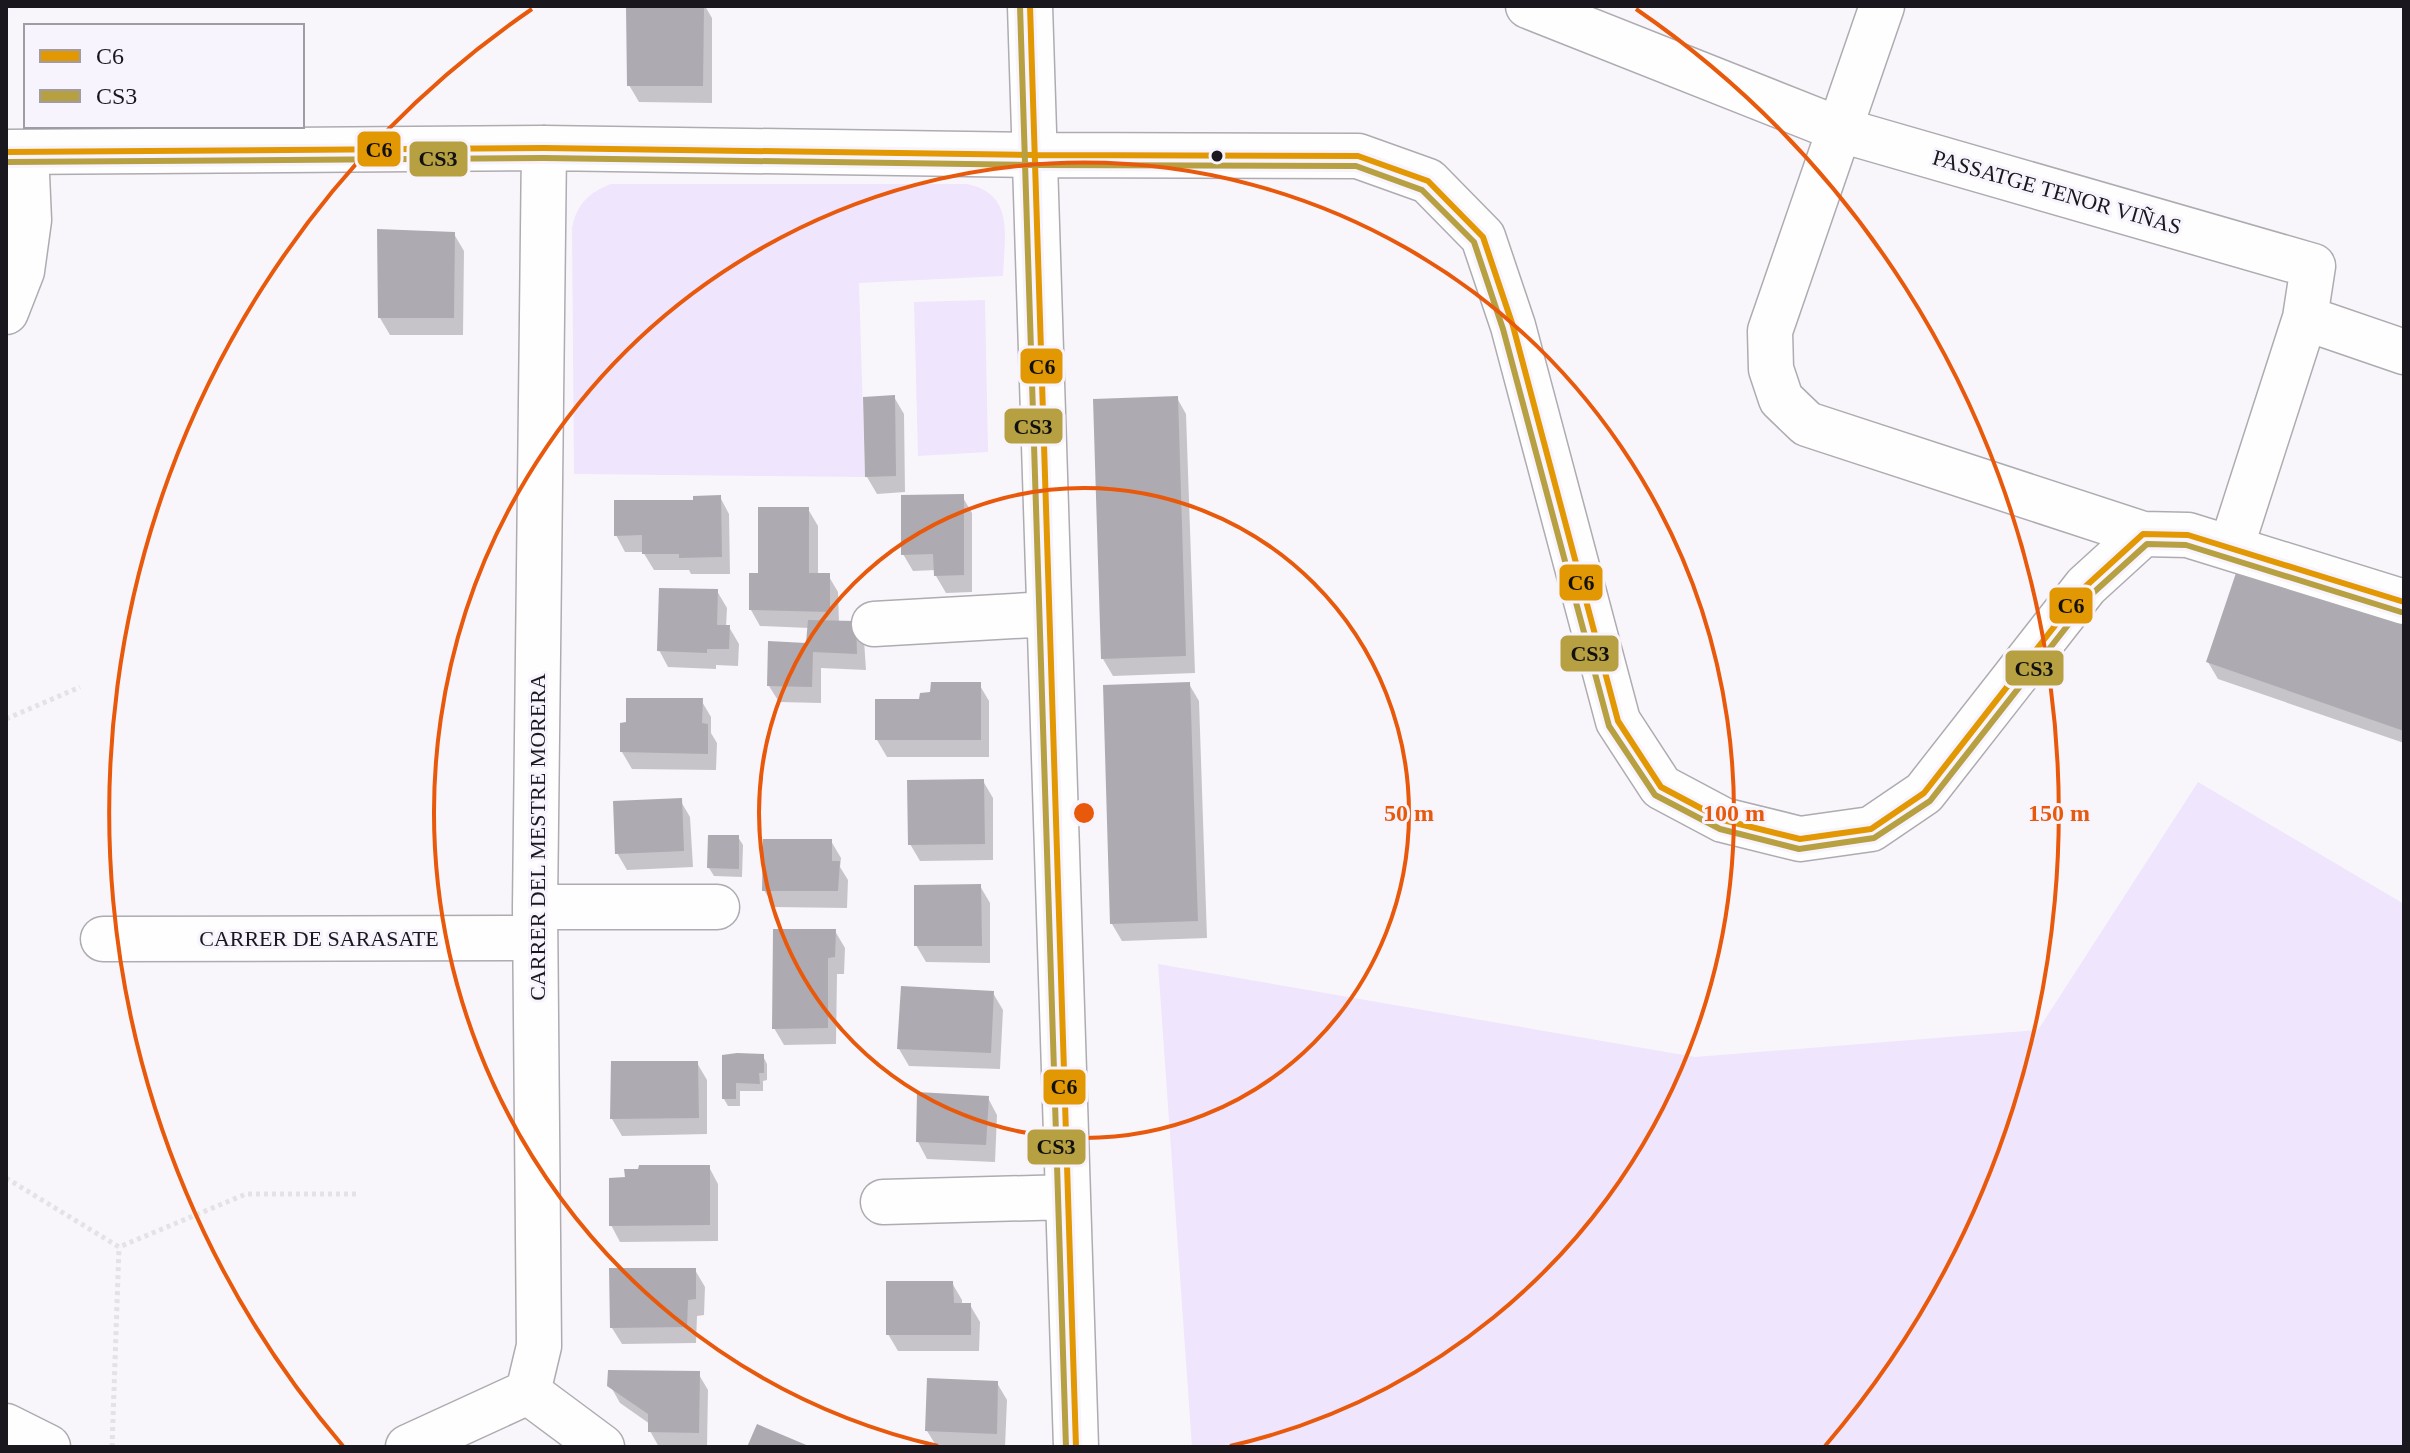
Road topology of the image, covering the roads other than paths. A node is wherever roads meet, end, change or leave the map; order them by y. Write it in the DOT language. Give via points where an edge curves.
graph roads {
  1 [pos="1030,6"];
  2 [pos="1528,6"];
  3 [pos="1882,6"];
  4 [pos="1841,130"];
  5 [pos="544,148"];
  6 [pos="16,152"];
  7 [pos="1034,155"];
  8 [pos="6,312"];
  9 [pos="2305,318"];
  10 [pos="2404,352"];
  11 [pos="2143,534"];
  12 [pos="2231,548"];
  13 [pos="2404,602"];
  14 [pos="1049,614"];
  15 [pos="874,624"];
  16 [pos="717,907"];
  17 [pos="535,922"];
  18 [pos="103,939"];
  19 [pos="1068,1197"];
  20 [pos="883,1202"];
  21 [pos="528,1392"];
  22 [pos="6,1426"];
  23 [pos="48,1447"];
  24 [pos="408,1447"];
  25 [pos="602,1447"];
  26 [pos="1076,1447"];
  1 -- 7 [label="street"];
  2 -- 4 [label="street, PASSATGE TENOR VIÑAS"];
  3 -- 4 [label="street"];
  4 -- 9 [label="street, PASSATGE TENOR VIÑAS" via="2313,266"];
  4 -- 11 [label="street" via="1770,331 1771,369 1781,399 1807,424"];
  5 -- 6 [label="street"];
  5 -- 7 [label="street"];
  5 -- 17 [label="street, CARRER DEL MESTRE MORERA"];
  6 -- 8 [label="street" via="29,220 22,271"];
  7 -- 11 [label="street" via="1358,156 1428,181 1483,237 1513,326 1618,721 1661,787 1723,820 1800,839 1871,829 1924,793 2086,586"];
  7 -- 14 [label="street"];
  9 -- 10 [label="street"];
  9 -- 12 [label="street, PASSATGE TENOR VIÑAS"];
  11 -- 12 [label="street" via="2188,535"];
  12 -- 13 [label="street"];
  14 -- 15 [label="street"];
  14 -- 19 [label="street"];
  16 -- 17 [label="street, CARRER DE SARASATE"];
  17 -- 18 [label="street, CARRER DE SARASATE"];
  17 -- 21 [label="street, CARRER DEL MESTRE MORERA" via="539,1346"];
  19 -- 20 [label="street"];
  19 -- 26 [label="street"];
  21 -- 24 [label="street"];
  21 -- 25 [label="street"];
  22 -- 23 [label="street"];
}
